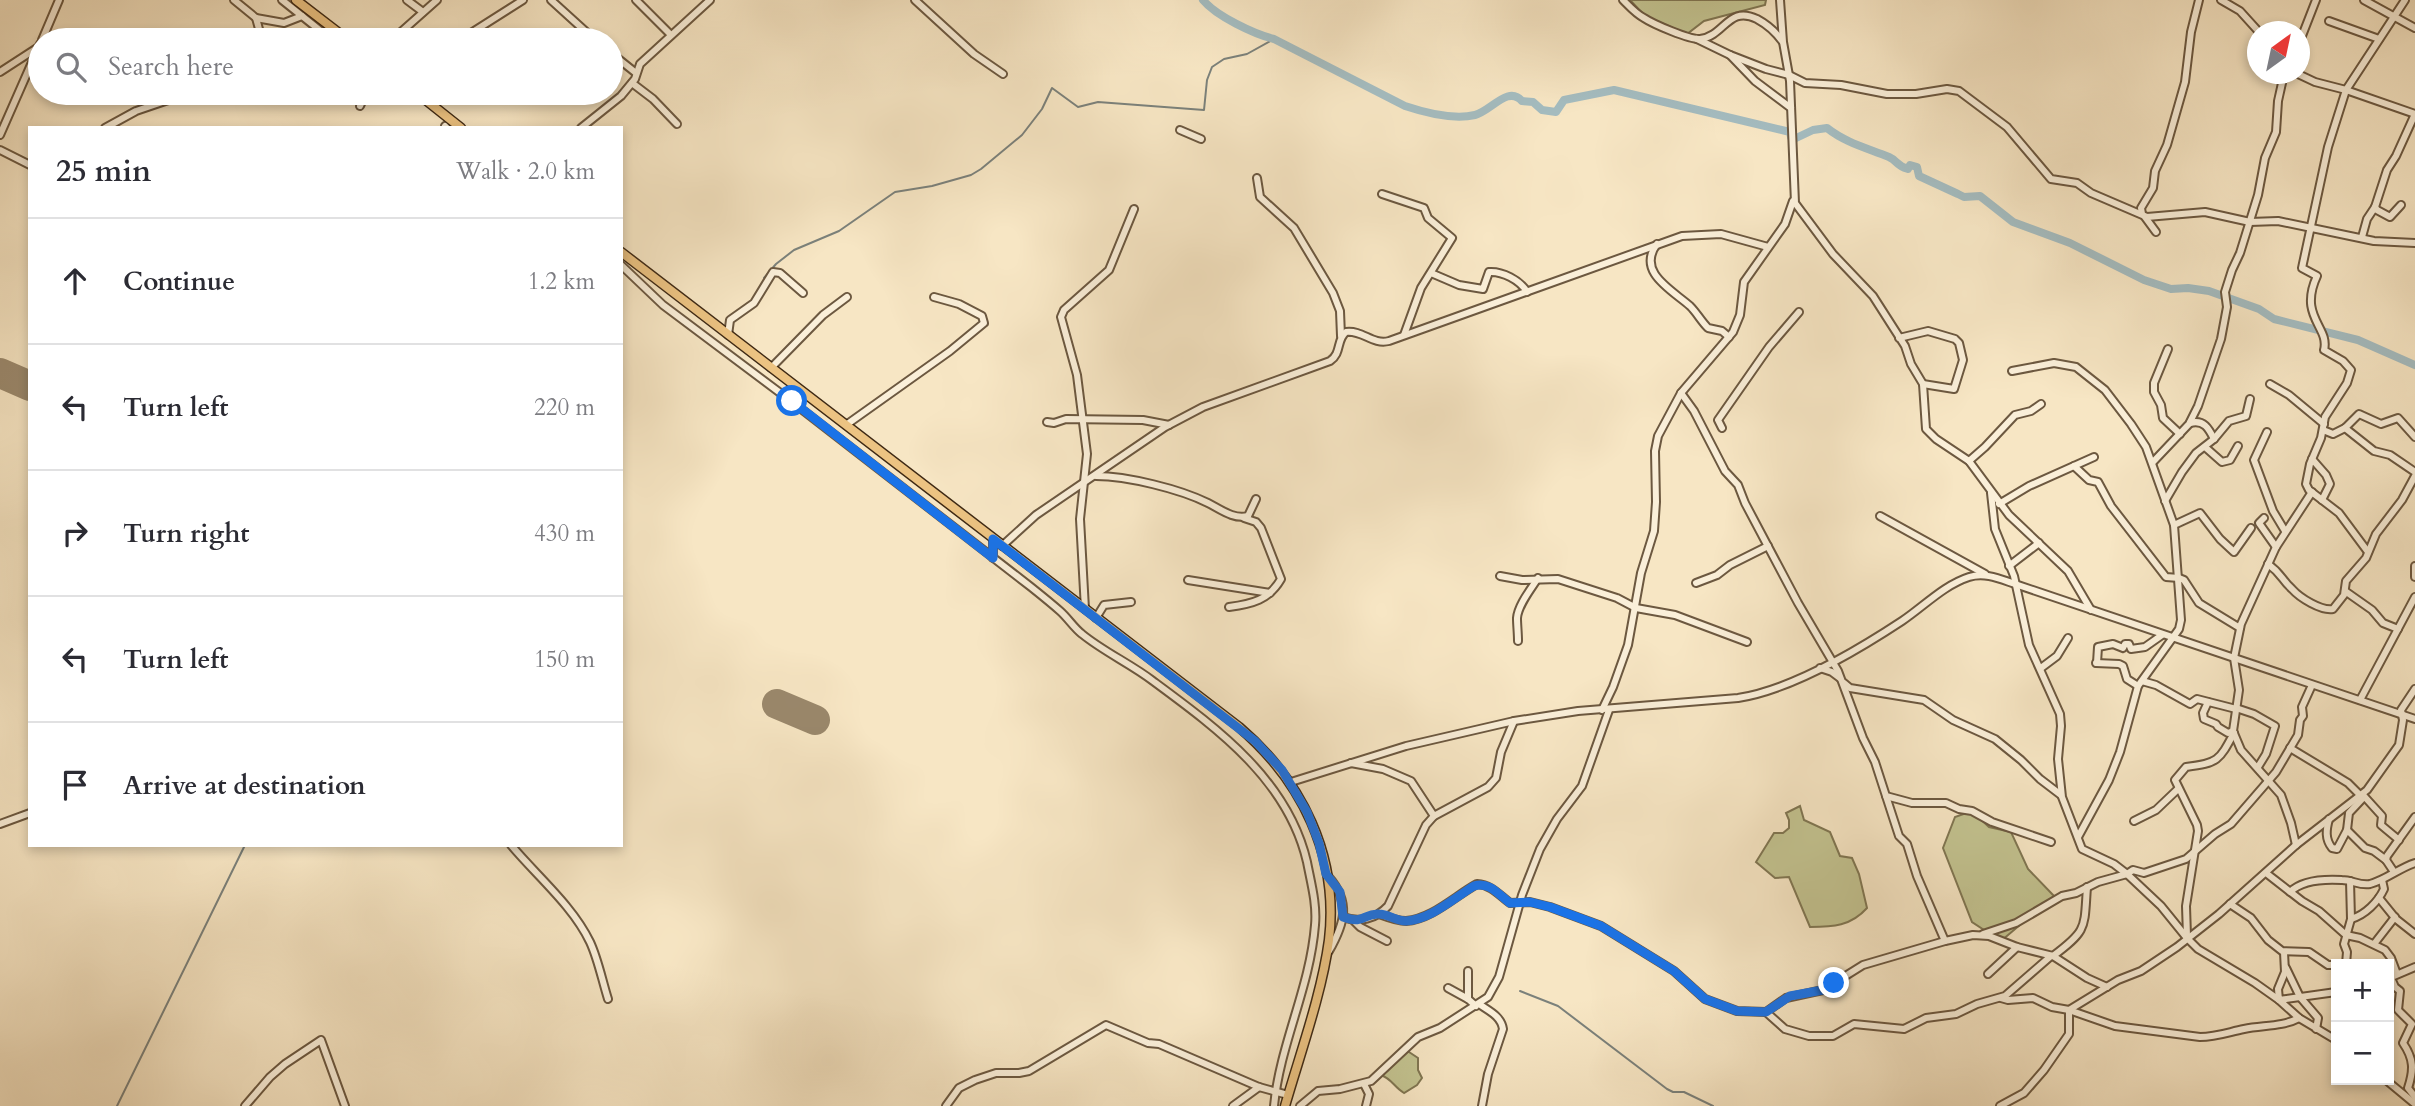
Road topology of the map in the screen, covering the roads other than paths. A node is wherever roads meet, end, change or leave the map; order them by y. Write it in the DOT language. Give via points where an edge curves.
graph roads {
  1 [pos="59,0"];
  2 [pos="234,0"];
  3 [pos="282,0"];
  4 [pos="296,0"];
  5 [pos="408,0"];
  6 [pos="437,0"];
  7 [pos="523,0"];
  8 [pos="551,0"];
  9 [pos="636,0"];
  10 [pos="710,0"];
  11 [pos="915,0"];
  12 [pos="1623,0"];
  13 [pos="1780,0"];
  14 [pos="2199,0"];
  15 [pos="2221,0"];
  16 [pos="2316,0"];
  17 [pos="2364,0"];
  18 [pos="2405,0"];
  19 [pos="423,12"];
  20 [pos="302,16"];
  21 [pos="2393,17"];
  22 [pos="256,18"];
  23 [pos="2249,21"];
  24 [pos="2308,21"];
  25 [pos="2329,21"];
  26 [pos="47,28"];
  27 [pos="259,28"];
  28 [pos="317,28"];
  29 [pos="332,28"];
  30 [pos="405,28"];
  31 [pos="479,28"];
  32 [pos="582,28"];
  33 [pos="2415,28"];
  34 [pos="671,35"];
  35 [pos="2379,39"];
  36 [pos="1697,40"];
  37 [pos="1783,42"];
  38 [pos="28,52"];
  39 [pos="1730,55"];
  40 [pos="623,63"];
  41 [pos="0,72"];
  42 [pos="28,72"];
  43 [pos="636,73"];
  44 [pos="1003,74"];
  45 [pos="1789,75"];
  46 [pos="2310,81"];
  47 [pos="632,83"];
  48 [pos="2282,84"];
  49 [pos="2346,90"];
  50 [pos="623,94"];
  51 [pos="153,105"];
  52 [pos="432,105"];
  53 [pos="610,105"];
  54 [pos="1792,108"];
  55 [pos="2415,114"];
  56 [pos="677,124"];
  57 [pos="109,126"];
  58 [pos="458,126"];
  59 [pos="584,126"];
  60 [pos="1180,130"];
  61 [pos="0,135"];
  62 [pos="1201,139"];
  63 [pos="0,150"];
  64 [pos="28,164"];
  65 [pos="1257,178"];
  66 [pos="1382,194"];
  67 [pos="1793,199"];
  68 [pos="2401,205"];
  69 [pos="2375,207"];
  70 [pos="1135,209"];
  71 [pos="2143,215"];
  72 [pos="2250,222"];
  73 [pos="2310,229"];
  74 [pos="2156,232"];
  75 [pos="2362,237"];
  76 [pos="2415,243"];
  77 [pos="1657,244"];
  78 [pos="1768,247"];
  79 [pos="623,254"];
  80 [pos="623,267"];
  81 [pos="1431,273"];
  82 [pos="1527,292"];
  83 [pos="803,293"];
  84 [pos="847,297"];
  85 [pos="934,297"];
  86 [pos="1799,312"];
  87 [pos="728,335"];
  88 [pos="1404,335"];
  89 [pos="1341,337"];
  90 [pos="1729,337"];
  91 [pos="1899,338"];
  92 [pos="2168,349"];
  93 [pos="771,368"];
  94 [pos="2012,371"];
  95 [pos="1923,384"];
  96 [pos="2270,384"];
  97 [pos="1681,393"];
  98 [pos="2250,399"];
  99 [pos="2041,404"];
  100 [pos="1081,419"];
  101 [pos="1047,422"];
  102 [pos="2189,424"];
  103 [pos="846,425"];
  104 [pos="1169,425"];
  105 [pos="2324,427"];
  106 [pos="1722,428"];
  107 [pos="2344,428"];
  108 [pos="2267,432"];
  109 [pos="2180,434"];
  110 [pos="2415,436"];
  111 [pos="2214,439"];
  112 [pos="2238,446"];
  113 [pos="2205,447"];
  114 [pos="2094,457"];
  115 [pos="2312,459"];
  116 [pos="1969,461"];
  117 [pos="2153,462"];
  118 [pos="2074,466"];
  119 [pos="2415,474"];
  120 [pos="1094,476"];
  121 [pos="1085,481"];
  122 [pos="2312,492"];
  123 [pos="1991,493"];
  124 [pos="1256,499"];
  125 [pos="2165,500"];
  126 [pos="2322,500"];
  127 [pos="1999,504"];
  128 [pos="1880,516"];
  129 [pos="1244,518"];
  130 [pos="2264,518"];
  131 [pos="2174,525"];
  132 [pos="2251,528"];
  133 [pos="2285,531"];
  134 [pos="993,539"];
  135 [pos="2039,543"];
  136 [pos="1002,546"];
  137 [pos="1768,546"];
  138 [pos="2276,547"];
  139 [pos="2368,552"];
  140 [pos="993,558"];
  141 [pos="2268,564"];
  142 [pos="2009,566"];
  143 [pos="2415,566"];
  144 [pos="1500,576"];
  145 [pos="1988,576"];
  146 [pos="2415,577"];
  147 [pos="1538,578"];
  148 [pos="2179,578"];
  149 [pos="1188,580"];
  150 [pos="1696,583"];
  151 [pos="2015,584"];
  152 [pos="2345,591"];
  153 [pos="1270,593"];
  154 [pos="2415,597"];
  155 [pos="1131,603"];
  156 [pos="1229,607"];
  157 [pos="1636,608"];
  158 [pos="1085,609"];
  159 [pos="2091,610"];
  160 [pos="1097,618"];
  161 [pos="2384,623"];
  162 [pos="2240,628"];
  163 [pos="2398,629"];
  164 [pos="2162,635"];
  165 [pos="2068,638"];
  166 [pos="2173,638"];
  167 [pos="2393,638"];
  168 [pos="1518,641"];
  169 [pos="1747,642"];
  170 [pos="2234,658"];
  171 [pos="1832,662"];
  172 [pos="1820,667"];
  173 [pos="2041,668"];
  174 [pos="1842,680"];
  175 [pos="2140,683"];
  176 [pos="2312,685"];
  177 [pos="2415,689"];
  178 [pos="2360,700"];
  179 [pos="2208,702"];
  180 [pos="2236,708"];
  181 [pos="1605,710"];
  182 [pos="2401,715"];
  183 [pos="2415,719"];
  184 [pos="1514,721"];
  185 [pos="2233,731"];
  186 [pos="2290,748"];
  187 [pos="1349,762"];
  188 [pos="2258,767"];
  189 [pos="2270,780"];
  190 [pos="1291,782"];
  191 [pos="2178,789"];
  192 [pos="2362,795"];
  193 [pos="1886,796"];
  194 [pos="2062,797"];
  195 [pos="28,814"];
  196 [pos="1434,816"];
  197 [pos="2330,817"];
  198 [pos="2415,817"];
  199 [pos="2134,821"];
  200 [pos="0,824"];
  201 [pos="2347,831"];
  202 [pos="2078,837"];
  203 [pos="2399,839"];
  204 [pos="2051,842"];
  205 [pos="2296,845"];
  206 [pos="513,847"];
  207 [pos="2195,853"];
  208 [pos="2386,860"];
  209 [pos="2415,863"];
  210 [pos="2394,872"];
  211 [pos="2266,873"];
  212 [pos="1326,874"];
  213 [pos="2127,874"];
  214 [pos="2382,880"];
  215 [pos="2350,881"];
  216 [pos="2087,887"];
  217 [pos="2290,892"];
  218 [pos="2379,898"];
  219 [pos="1519,904"];
  220 [pos="2230,904"];
  221 [pos="1379,914"];
  222 [pos="1343,917"];
  223 [pos="2395,917"];
  224 [pos="2351,919"];
  225 [pos="1354,921"];
  226 [pos="1981,934"];
  227 [pos="2415,934"];
  228 [pos="2346,935"];
  229 [pos="2187,938"];
  230 [pos="1387,941"];
  231 [pos="1945,941"];
  232 [pos="2374,944"];
  233 [pos="2017,947"];
  234 [pos="2284,952"];
  235 [pos="1326,955"];
  236 [pos="2052,956"];
  237 [pos="2346,959"];
  238 [pos="2391,959"];
  239 [pos="2331,965"];
  240 [pos="2285,966"];
  241 [pos="2413,970"];
  242 [pos="1468,971"];
  243 [pos="1988,974"];
  244 [pos="2394,975"];
  245 [pos="2394,983"];
  246 [pos="2107,987"];
  247 [pos="1448,988"];
  248 [pos="2331,993"];
  249 [pos="2300,997"];
  250 [pos="2001,998"];
  251 [pos="608,999"];
  252 [pos="1468,999"];
  253 [pos="2279,1000"];
  254 [pos="1477,1005"];
  255 [pos="2069,1010"];
  256 [pos="1766,1012"];
  257 [pos="2299,1018"];
  258 [pos="2316,1029"];
  259 [pos="2331,1037"];
  260 [pos="1364,1084"];
  261 [pos="2392,1085"];
  262 [pos="1259,1087"];
  263 [pos="1275,1092"];
  264 [pos="1288,1095"];
  265 [pos="2415,1097"];
  266 [pos="252,1103"];
  267 [pos="2415,1104"];
  268 [pos="244,1106"];
  269 [pos="345,1106"];
  270 [pos="946,1106"];
  271 [pos="1233,1106"];
  272 [pos="1274,1106"];
  273 [pos="1286,1106"];
  274 [pos="1300,1106"];
  275 [pos="1366,1106"];
  276 [pos="1482,1106"];
  277 [pos="2000,1106"];
  1 -- 26 [label="street"];
  2 -- 22 [label="street"];
  3 -- 20 [label="street"];
  4 -- 29 [label="main road"];
  5 -- 19 [label="street"];
  6 -- 19 [label="street"];
  7 -- 31 [label="street"];
  8 -- 32 [label="street"];
  9 -- 34 [label="street"];
  10 -- 34 [label="street"];
  11 -- 44 [label="street"];
  12 -- 36 [label="street" via="1644,19"];
  13 -- 37 [label="street"];
  14 -- 71 [label="street" via="2185,82 2152,188 2141,208"];
  15 -- 23 [label="street"];
  16 -- 24 [label="street"];
  17 -- 21 [label="street"];
  18 -- 21 [label="street"];
  19 -- 30 [label="street"];
  20 -- 22 [label="street" via="284,23"];
  20 -- 28 [label="street"];
  21 -- 33 [label="street"];
  21 -- 35 [label="street"];
  22 -- 27 [label="street"];
  25 -- 35 [label="street"];
  34 -- 43 [label="street"];
  35 -- 49 [label="street"];
  36 -- 37 [label="street" via="1712,35 1735,16 1745,15 1770,27"];
  36 -- 39 [label="street"];
  37 -- 45 [label="street"];
  38 -- 41 [label="street"];
  39 -- 45 [label="street"];
  39 -- 54 [label="street" via="1755,81"];
  40 -- 43 [label="street"];
  42 -- 61 [label="street"];
  43 -- 47 [label="street"];
  45 -- 54 [label="street"];
  45 -- 71 [label="street" via="1805,83 1887,94 1959,91 2007,127 2051,179 2074,182"];
  46 -- 49 [label="street"];
  47 -- 50 [label="street"];
  47 -- 56 [label="street"];
  48 -- 72 [label="street" via="2276,132"];
  49 -- 55 [label="street"];
  49 -- 73 [label="street"];
  51 -- 57 [label="street"];
  52 -- 58 [label="main road"];
  53 -- 59 [label="street"];
  54 -- 67 [label="street"];
  55 -- 69 [label="street" via="2387,170"];
  60 -- 62 [label="street"];
  63 -- 64 [label="street"];
  65 -- 89 [label="street" via="1260,197 1294,228 1333,293 1340,310"];
  66 -- 81 [label="street" via="1424,208 1428,218 1451,234 1452,240"];
  67 -- 78 [label="street" via="1785,224"];
  67 -- 91 [label="street" via="1815,232 1873,296"];
  68 -- 69 [label="street" via="2390,217"];
  69 -- 75 [label="street"];
  70 -- 100 [label="street" via="1107,273 1062,314 1077,375"];
  71 -- 72 [label="street" via="2205,212"];
  71 -- 74 [label="street"];
  72 -- 73 [label="street" via="2278,221"];
  72 -- 102 [label="street" via="2225,292 2221,340"];
  73 -- 75 [label="street"];
  73 -- 105 [label="street" via="2302,268 2317,276 2309,295 2312,313 2326,344 2324,351 2351,370 2328,410"];
  75 -- 76 [label="street"];
  77 -- 78 [label="street" via="1707,233"];
  77 -- 82 [label="street"];
  77 -- 90 [label="street" via="1650,261 1661,283 1692,307 1708,328"];
  78 -- 90 [label="street" via="1744,282 1740,315"];
  79 -- 87 [label="main road"];
  80 -- 140 [label="street" via="663,305"];
  81 -- 82 [label="street" via="1483,289 1493,271"];
  81 -- 88 [label="street"];
  82 -- 88 [label="street"];
  83 -- 87 [label="street" via="774,272 754,303 730,320"];
  84 -- 93 [label="street"];
  85 -- 103 [label="street" via="970,309 983,318 983,325"];
  86 -- 106 [label="street" via="1724,410 1718,420"];
  87 -- 93 [label="main road"];
  88 -- 89 [label="street" via="1379,343 1354,331"];
  89 -- 104 [label="street" via="1338,354 1330,361 1203,407"];
  90 -- 97 [label="street"];
  91 -- 95 [label="street"];
  91 -- 95 [label="street" via="1928,331 1959,343 1963,360 1954,389"];
  92 -- 109 [label="street" via="2153,387 2163,418"];
  93 -- 103 [label="main road"];
  94 -- 117 [label="street" via="2054,363 2076,367 2105,390"];
  95 -- 116 [label="street" via="1926,429"];
  96 -- 105 [label="street"];
  97 -- 137 [label="street" via="1738,485"];
  97 -- 157 [label="street" via="1656,444 1655,521"];
  98 -- 111 [label="street" via="2246,416 2229,421"];
  99 -- 116 [label="street" via="2015,415"];
  100 -- 101 [label="street"];
  100 -- 104 [label="street"];
  100 -- 121 [label="street" via="1087,454"];
  102 -- 109 [label="street"];
  102 -- 111 [label="street" via="2205,425"];
  103 -- 134 [label="main road"];
  104 -- 120 [label="street"];
  105 -- 107 [label="street" via="2333,433"];
  105 -- 115 [label="street"];
  107 -- 110 [label="street" via="2359,414 2381,424 2398,418"];
  107 -- 119 [label="street"];
  108 -- 133 [label="street" via="2254,460"];
  109 -- 117 [label="street"];
  111 -- 113 [label="street"];
  112 -- 113 [label="street" via="2230,460 2222,462"];
  113 -- 125 [label="street" via="2186,465"];
  114 -- 118 [label="street"];
  115 -- 122 [label="street" via="2305,481"];
  115 -- 126 [label="street" via="2330,484"];
  116 -- 123 [label="street"];
  117 -- 125 [label="street"];
  118 -- 127 [label="street"];
  118 -- 148 [label="street" via="2098,482 2166,578"];
  119 -- 139 [label="street"];
  120 -- 121 [label="street"];
  120 -- 129 [label="street" via="1179,491"];
  121 -- 136 [label="street"];
  121 -- 158 [label="street" via="1080,519"];
  122 -- 126 [label="street"];
  122 -- 133 [label="street"];
  123 -- 127 [label="street"];
  123 -- 142 [label="street" via="1995,529"];
  124 -- 129 [label="street"];
  125 -- 131 [label="street"];
  126 -- 139 [label="street" via="2339,513"];
  127 -- 135 [label="street"];
  128 -- 145 [label="street"];
  129 -- 153 [label="street" via="1261,528 1281,579"];
  130 -- 138 [label="street" via="2259,523"];
  131 -- 132 [label="street" via="2200,513 2234,552"];
  131 -- 148 [label="street"];
  133 -- 138 [label="street"];
  134 -- 136 [label="main road"];
  134 -- 140 [label="street"];
  135 -- 142 [label="street"];
  135 -- 159 [label="street" via="2068,571"];
  136 -- 158 [label="main road"];
  137 -- 150 [label="street"];
  137 -- 171 [label="street"];
  138 -- 141 [label="street"];
  139 -- 152 [label="street" via="2346,581"];
  140 -- 263 [label="street" via="1082,634 1154,681 1231,741 1280,796 1293,819 1312,877 1315,923 1303,991"];
  141 -- 152 [label="street" via="2298,594 2325,609 2336,606"];
  141 -- 162 [label="street"];
  142 -- 151 [label="street"];
  143 -- 146 [label="street"];
  144 -- 147 [label="street"];
  145 -- 151 [label="street"];
  145 -- 171 [label="street" via="1956,583"];
  147 -- 157 [label="street" via="1565,582"];
  147 -- 168 [label="street" via="1517,615"];
  148 -- 162 [label="street" via="2199,603"];
  148 -- 166 [label="street" via="2181,621"];
  149 -- 153 [label="street"];
  151 -- 159 [label="street"];
  151 -- 173 [label="street" via="2025,631"];
  152 -- 161 [label="street"];
  153 -- 156 [label="street" via="1259,602"];
  154 -- 163 [label="street"];
  155 -- 160 [label="street" via="1104,605"];
  157 -- 169 [label="street" via="1675,615"];
  157 -- 181 [label="street"];
  158 -- 160 [label="main road"];
  159 -- 164 [label="street"];
  160 -- 190 [label="main road" via="1239,727"];
  161 -- 163 [label="street"];
  161 -- 167 [label="street"];
  162 -- 170 [label="street"];
  163 -- 167 [label="street"];
  164 -- 166 [label="street"];
  164 -- 175 [label="street" via="2141,648 2131,649 2129,644 2098,647 2096,663 2119,664 2127,678"];
  165 -- 173 [label="street" via="2057,656"];
  166 -- 170 [label="street"];
  166 -- 175 [label="street"];
  167 -- 178 [label="street"];
  170 -- 176 [label="street"];
  170 -- 180 [label="street" via="2239,690"];
  171 -- 172 [label="street"];
  171 -- 174 [label="street"];
  172 -- 174 [label="street"];
  172 -- 181 [label="street" via="1756,695"];
  173 -- 194 [label="street" via="2060,714"];
  174 -- 193 [label="street"];
  174 -- 194 [label="street" via="1850,688 1924,700 1953,720 1995,739"];
  175 -- 179 [label="street" via="2160,687 2190,704 2197,699"];
  175 -- 202 [label="street" via="2109,780"];
  176 -- 178 [label="street"];
  176 -- 186 [label="street"];
  177 -- 182 [label="street"];
  178 -- 182 [label="street"];
  179 -- 180 [label="street"];
  179 -- 185 [label="street" via="2204,719 2228,733"];
  180 -- 185 [label="street"];
  180 -- 188 [label="street" via="2275,726"];
  181 -- 184 [label="street"];
  181 -- 219 [label="street" via="1582,786 1548,835"];
  182 -- 183 [label="street"];
  182 -- 192 [label="street" via="2397,749"];
  184 -- 187 [label="street"];
  184 -- 196 [label="street" via="1491,784"];
  185 -- 188 [label="street" via="2241,750"];
  185 -- 191 [label="street" via="2216,760 2183,769 2175,780"];
  186 -- 189 [label="street"];
  186 -- 192 [label="street"];
  187 -- 190 [label="street"];
  187 -- 196 [label="street" via="1410,781"];
  188 -- 189 [label="street"];
  189 -- 205 [label="street" via="2284,802"];
  189 -- 207 [label="street" via="2236,820"];
  190 -- 212 [label="main road" via="1313,826"];
  191 -- 199 [label="street"];
  191 -- 207 [label="street" via="2197,825"];
  192 -- 197 [label="street"];
  192 -- 201 [label="street" via="2348,815"];
  192 -- 203 [label="street" via="2382,816 2381,825"];
  193 -- 204 [label="street" via="1912,803 1946,803"];
  193 -- 231 [label="street"];
  194 -- 202 [label="street"];
  195 -- 200 [label="street"];
  196 -- 221 [label="street" via="1424,827 1393,898"];
  197 -- 201 [label="street" via="2326,830 2332,848 2339,848"];
  197 -- 205 [label="street"];
  198 -- 203 [label="street"];
  201 -- 208 [label="street"];
  202 -- 213 [label="street" via="2082,849"];
  203 -- 208 [label="street"];
  205 -- 211 [label="street"];
  206 -- 251 [label="street" via="590,940"];
  207 -- 213 [label="street" via="2174,864"];
  207 -- 229 [label="street" via="2186,906"];
  208 -- 210 [label="street"];
  209 -- 210 [label="street"];
  210 -- 214 [label="street"];
  211 -- 217 [label="street"];
  211 -- 220 [label="street"];
  212 -- 222 [label="street" via="1340,892"];
  212 -- 235 [label="main road" via="1330,911"];
  213 -- 216 [label="street"];
  213 -- 229 [label="street"];
  214 -- 215 [label="street" via="2364,885"];
  214 -- 218 [label="street"];
  215 -- 217 [label="street" via="2303,883"];
  215 -- 224 [label="street"];
  216 -- 226 [label="street" via="2016,923"];
  216 -- 236 [label="street" via="2087,918 2080,934"];
  217 -- 228 [label="street"];
  218 -- 223 [label="street"];
  218 -- 224 [label="street"];
  219 -- 221 [label="street" via="1477,884 1410,920"];
  219 -- 254 [label="street" via="1498,982"];
  219 -- 256 [label="street" via="1550,907 1601,926 1674,971 1705,999 1737,1011"];
  220 -- 229 [label="street"];
  220 -- 234 [label="street"];
  221 -- 225 [label="street"];
  222 -- 225 [label="street"];
  222 -- 235 [label="street"];
  223 -- 227 [label="street"];
  223 -- 232 [label="street"];
  224 -- 228 [label="street"];
  225 -- 230 [label="street"];
  226 -- 231 [label="street"];
  226 -- 233 [label="street"];
  228 -- 232 [label="street"];
  228 -- 237 [label="street"];
  229 -- 246 [label="street" via="2141,971"];
  229 -- 253 [label="street"];
  231 -- 256 [label="street" via="1863,965 1823,990 1786,998"];
  232 -- 238 [label="street"];
  233 -- 236 [label="street"];
  233 -- 243 [label="street"];
  234 -- 239 [label="street" via="2313,953"];
  234 -- 240 [label="street"];
  235 -- 264 [label="main road"];
  236 -- 246 [label="street"];
  236 -- 250 [label="street"];
  240 -- 249 [label="street"];
  240 -- 253 [label="street"];
  241 -- 244 [label="street"];
  242 -- 252 [label="street"];
  245 -- 265 [label="street" via="2400,990 2398,1010 2412,1024 2403,1043 2412,1060 2408,1088"];
  246 -- 255 [label="street"];
  247 -- 252 [label="street"];
  248 -- 249 [label="street"];
  249 -- 253 [label="street"];
  249 -- 258 [label="street" via="2318,1018"];
  250 -- 255 [label="street" via="2033,998"];
  250 -- 256 [label="street" via="1956,1014 1926,1018 1904,1029 1854,1024 1830,1037 1785,1029"];
  252 -- 254 [label="street"];
  253 -- 257 [label="street"];
  254 -- 260 [label="street" via="1418,1037"];
  254 -- 276 [label="street" via="1503,1024"];
  255 -- 257 [label="street" via="2115,1026 2200,1037"];
  255 -- 277 [label="street" via="2069,1034 2044,1070 2024,1093"];
  257 -- 258 [label="street"];
  258 -- 259 [label="street"];
  260 -- 274 [label="street" via="1318,1091"];
  260 -- 275 [label="street" via="1369,1094"];
  261 -- 267 [label="street"];
  262 -- 263 [label="street"];
  262 -- 270 [label="street" via="1106,1025 1029,1071 996,1073 963,1086"];
  262 -- 271 [label="street"];
  263 -- 264 [label="street"];
  263 -- 272 [label="street"];
  264 -- 273 [label="main road"];
  266 -- 268 [label="street"];
  266 -- 269 [label="street" via="270,1077 321,1040"];
}
